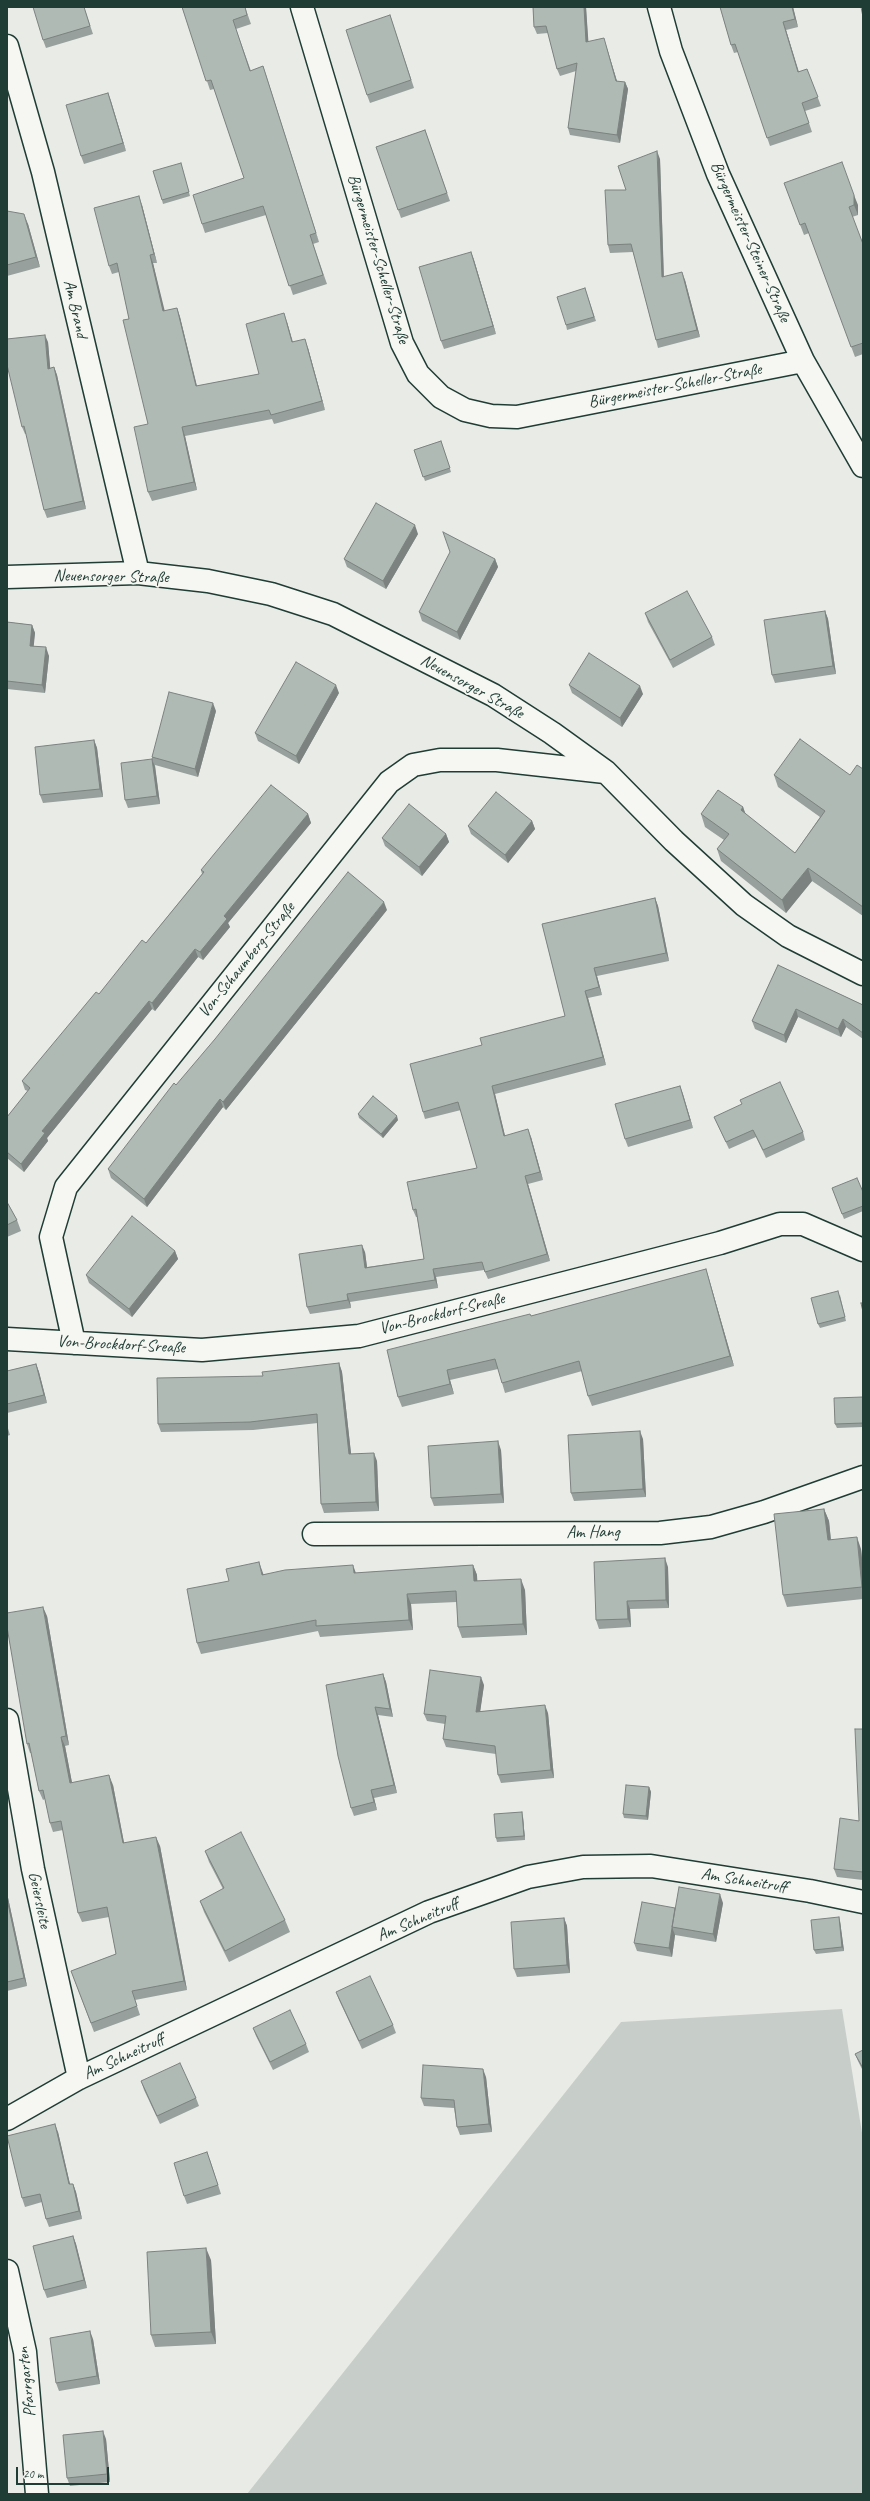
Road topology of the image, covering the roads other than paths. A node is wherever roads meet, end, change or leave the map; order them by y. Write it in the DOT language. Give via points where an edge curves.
graph roads {
  1 [pos="302,7"];
  2 [pos="659,7"];
  3 [pos="7,46"];
  4 [pos="803,361"];
  5 [pos="863,466"];
  6 [pos="138,573"];
  7 [pos="7,577"];
  8 [pos="606,772"];
  9 [pos="863,974"];
  10 [pos="863,1250"];
  11 [pos="7,1339"];
  12 [pos="74,1343"];
  13 [pos="863,1477"];
  14 [pos="314,1534"];
  15 [pos="7,1720"];
  16 [pos="863,1902"];
  17 [pos="79,2078"];
  18 [pos="7,2119"];
  19 [pos="7,2271"];
  20 [pos="37,2494"];
  1 -- 4 [label="street, Bürgermeister-Scheller-Straße" via="402,343 418,374 441,397 465,410 517,418"];
  2 -- 4 [label="street, Bürgermeister-Steiner-Straße" via="671,51 718,174"];
  3 -- 6 [label="street, Am Brand" via="43,172"];
  4 -- 5 [label="street, Bürgermeister-Steiner-Straße"];
  6 -- 7 [label="street, Neuensorger Straße"];
  6 -- 8 [label="street, Neuensorger Straße" via="216,582 271,594 333,614 493,695"];
  8 -- 9 [label="street, Neuensorger Straße" via="674,841 744,905 788,936"];
  8 -- 12 [label="street, Von-Schaumberg-Straße" via="497,760 440,760 413,765 388,782 66,1187 51,1237"];
  10 -- 12 [label="street, Von-Brockdorf-Sreaße" via="803,1224 780,1224 720,1243 359,1336 202,1350"];
  11 -- 12 [label="street, Von-Brockdorf-Sreaße"];
  13 -- 14 [label="street, Am Hang" via="764,1512 710,1527 660,1533"];
  15 -- 17 [label="street, Geiersleite" via="33,1869"];
  16 -- 17 [label="street, Am Schneitruff" via="651,1866 583,1867 528,1877 429,1912"];
  17 -- 18 [label="street, Am Schneitruff"];
  19 -- 20 [label="street, Pfarrgarten" via="26,2352"];
}
